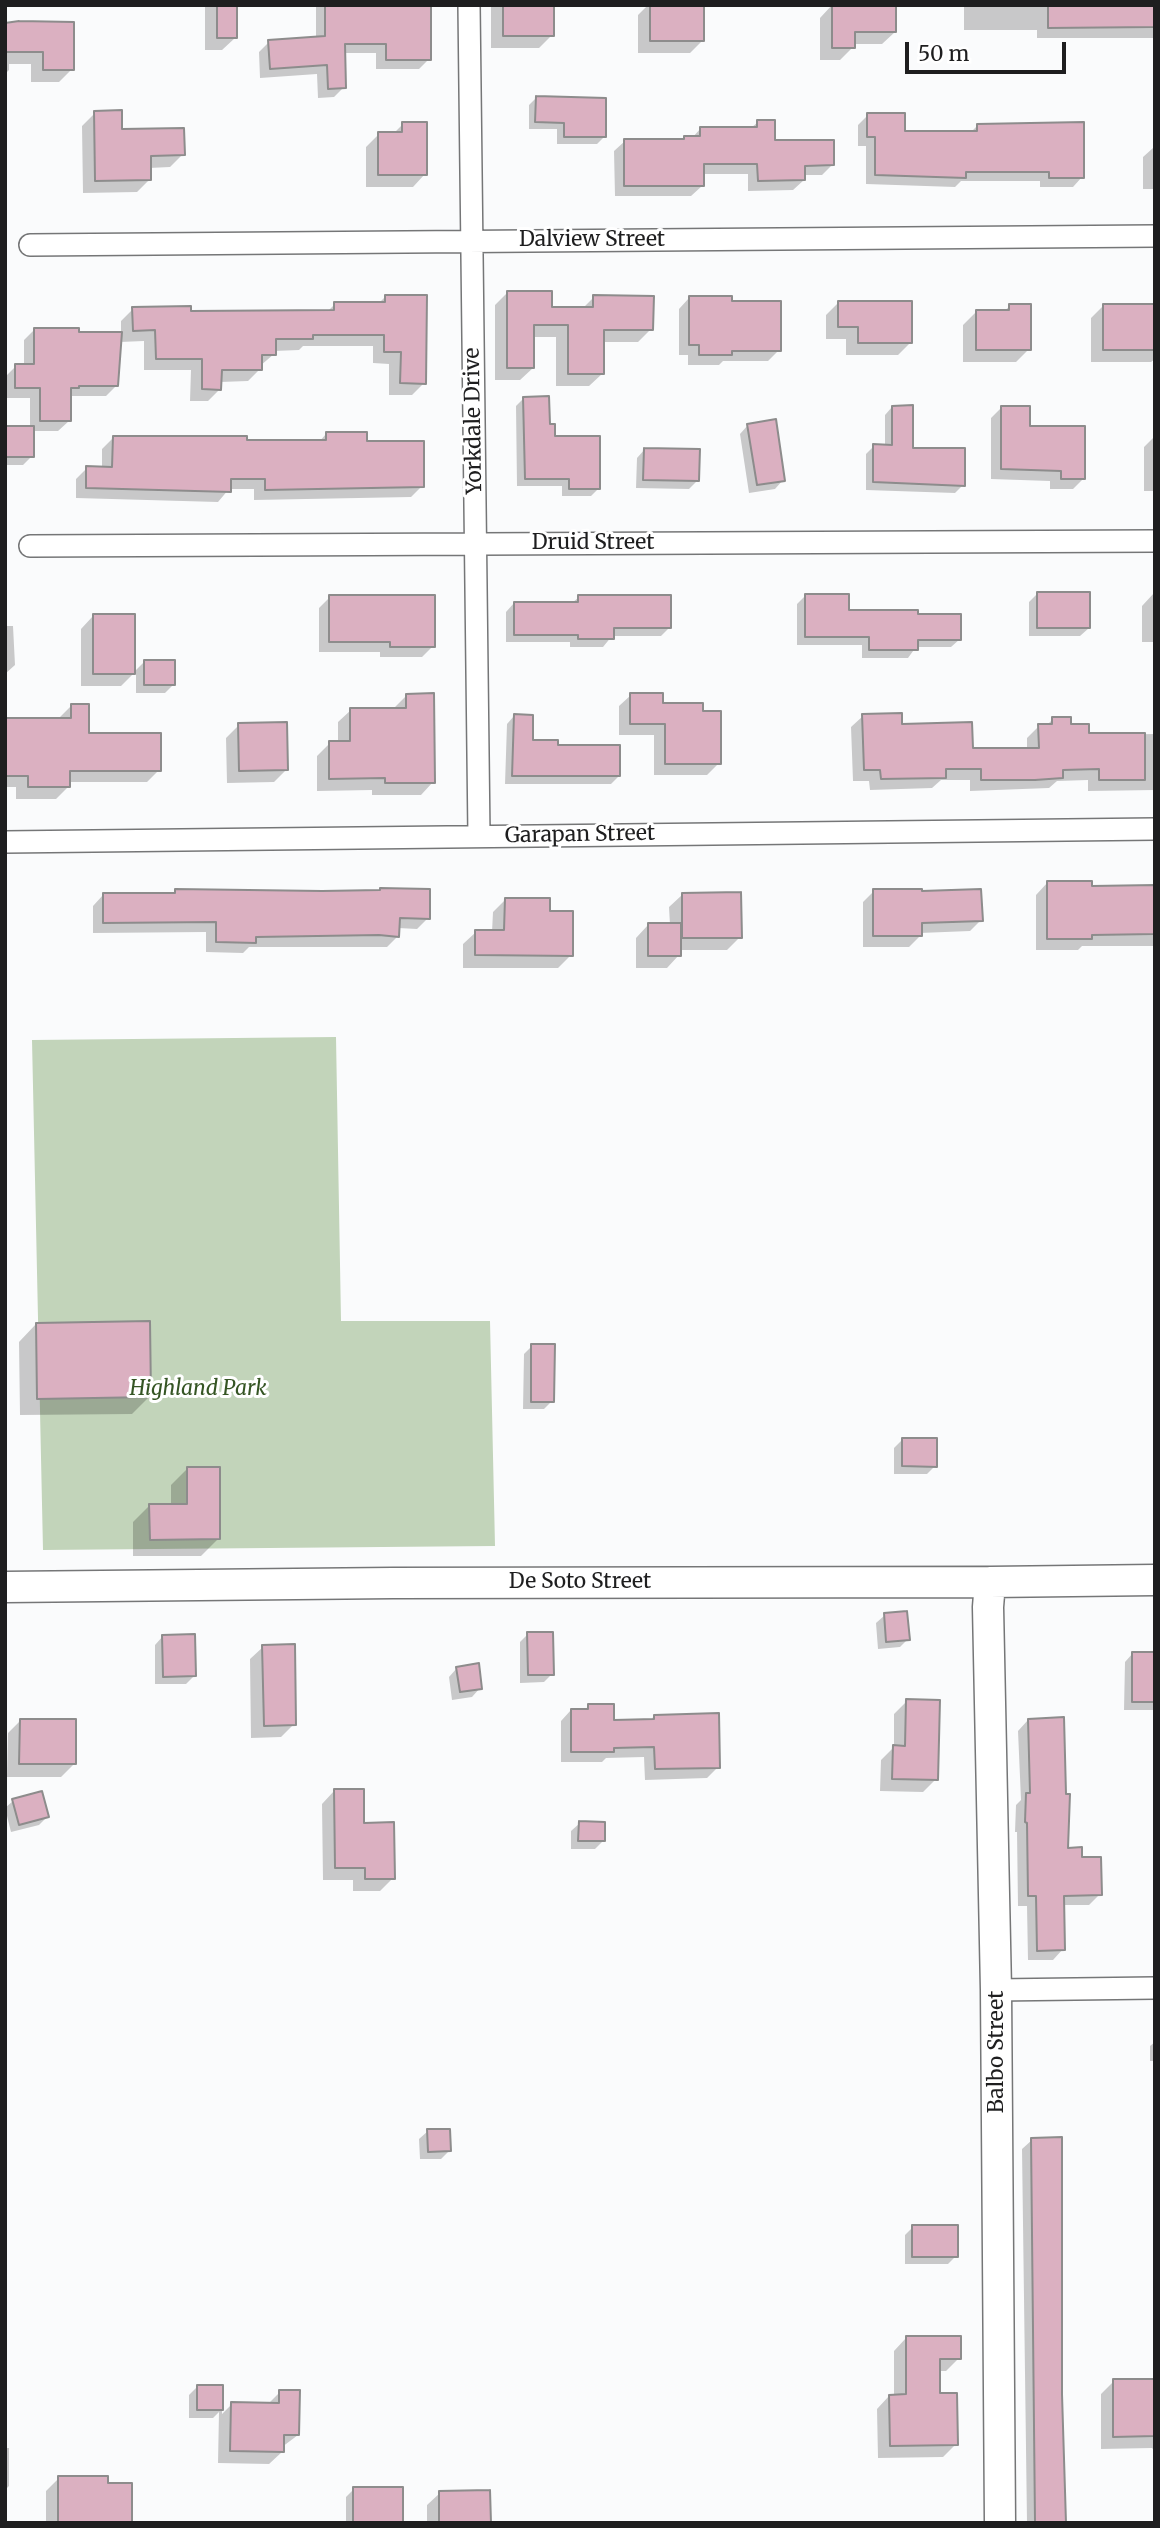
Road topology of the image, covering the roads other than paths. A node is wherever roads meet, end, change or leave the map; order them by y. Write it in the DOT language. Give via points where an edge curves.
graph roads {
  1 [pos="469,5"];
  2 [pos="1155,236"];
  3 [pos="472,241"];
  4 [pos="30,245"];
  5 [pos="1155,541"];
  6 [pos="475,543"];
  7 [pos="30,546"];
  8 [pos="1155,829"];
  9 [pos="479,836"];
  10 [pos="5,842"];
  11 [pos="1155,1580"];
  12 [pos="990,1582"];
  13 [pos="5,1587"];
  14 [pos="1155,1988"];
  15 [pos="996,1990"];
  16 [pos="1000,2523"];
  1 -- 3 [label="street, Yorkdale Drive"];
  2 -- 3 [label="street, Dalview Street"];
  3 -- 4 [label="street, Dalview Street"];
  3 -- 6 [label="street, Yorkdale Drive"];
  5 -- 6 [label="street, Druid Street"];
  6 -- 7 [label="street, Druid Street"];
  6 -- 9 [label="street, Yorkdale Drive"];
  8 -- 9 [label="street, Garapan Street"];
  9 -- 10 [label="street, Garapan Street"];
  11 -- 12 [label="street, De Soto Street"];
  12 -- 13 [label="street, De Soto Street"];
  12 -- 15 [label="street, Balbo Street"];
  14 -- 15 [label="street"];
  15 -- 16 [label="street, Balbo Street"];
}
